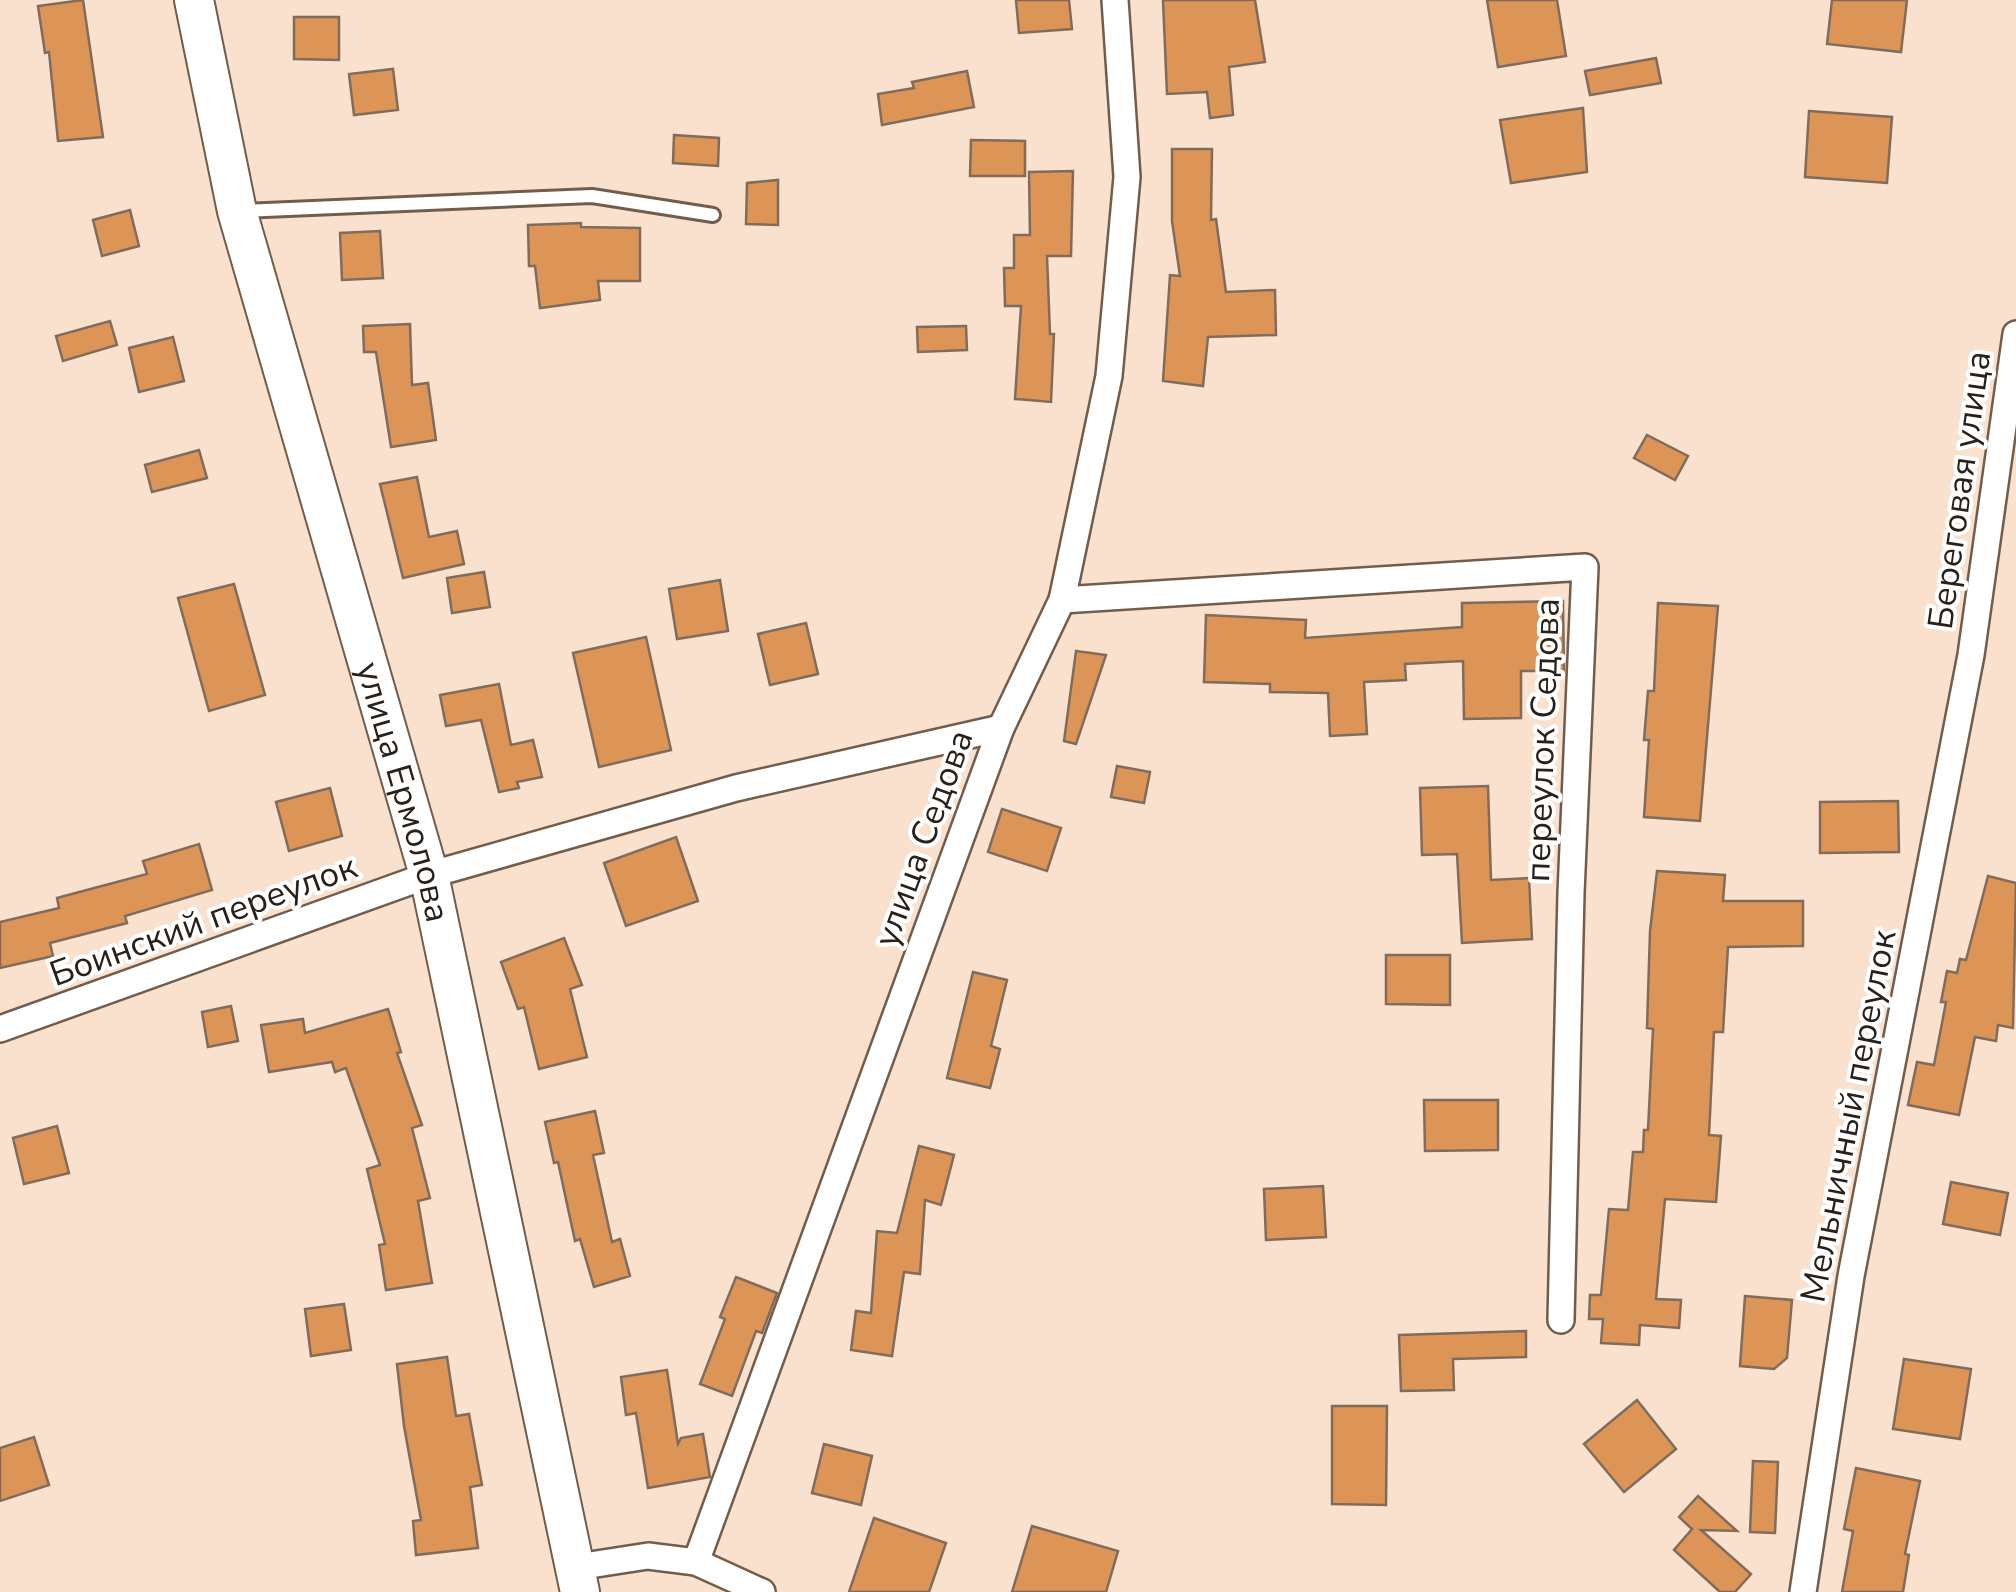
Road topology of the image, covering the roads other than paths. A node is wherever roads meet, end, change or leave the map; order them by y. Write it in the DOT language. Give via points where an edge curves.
graph roads {
  1 [pos="194,0"];
  2 [pos="1115,0"];
  3 [pos="236,211"];
  4 [pos="713,214"];
  5 [pos="2016,334"];
  6 [pos="1062,600"];
  7 [pos="1971,655"];
  8 [pos="1000,728"];
  9 [pos="429,875"];
  10 [pos="0,1030"];
  11 [pos="1561,1320"];
  12 [pos="696,1562"];
  13 [pos="579,1580"];
  14 [pos="762,1592"];
  15 [pos="1803,1592"];
  1 -- 3 [label="street, улица Ермолова"];
  2 -- 6 [label="street, улица Седова" via="1127,177 1109,376"];
  3 -- 4 [label="lane" via="592,196"];
  3 -- 9 [label="street, улица Ермолова"];
  5 -- 7 [label="street, Береговая улица"];
  6 -- 8 [label="street, улица Седова"];
  6 -- 11 [label="street, переулок Седова" via="1585,567"];
  7 -- 15 [label="street, Мельничный переулок" via="1851,1276"];
  8 -- 9 [label="street, Боинский переулок" via="736,788"];
  8 -- 12 [label="street, улица Седова"];
  9 -- 10 [label="street, Боинский переулок"];
  9 -- 13 [label="street, улица Ермолова"];
  12 -- 13 [label="street" via="648,1556"];
  12 -- 14 [label="street"];
}
